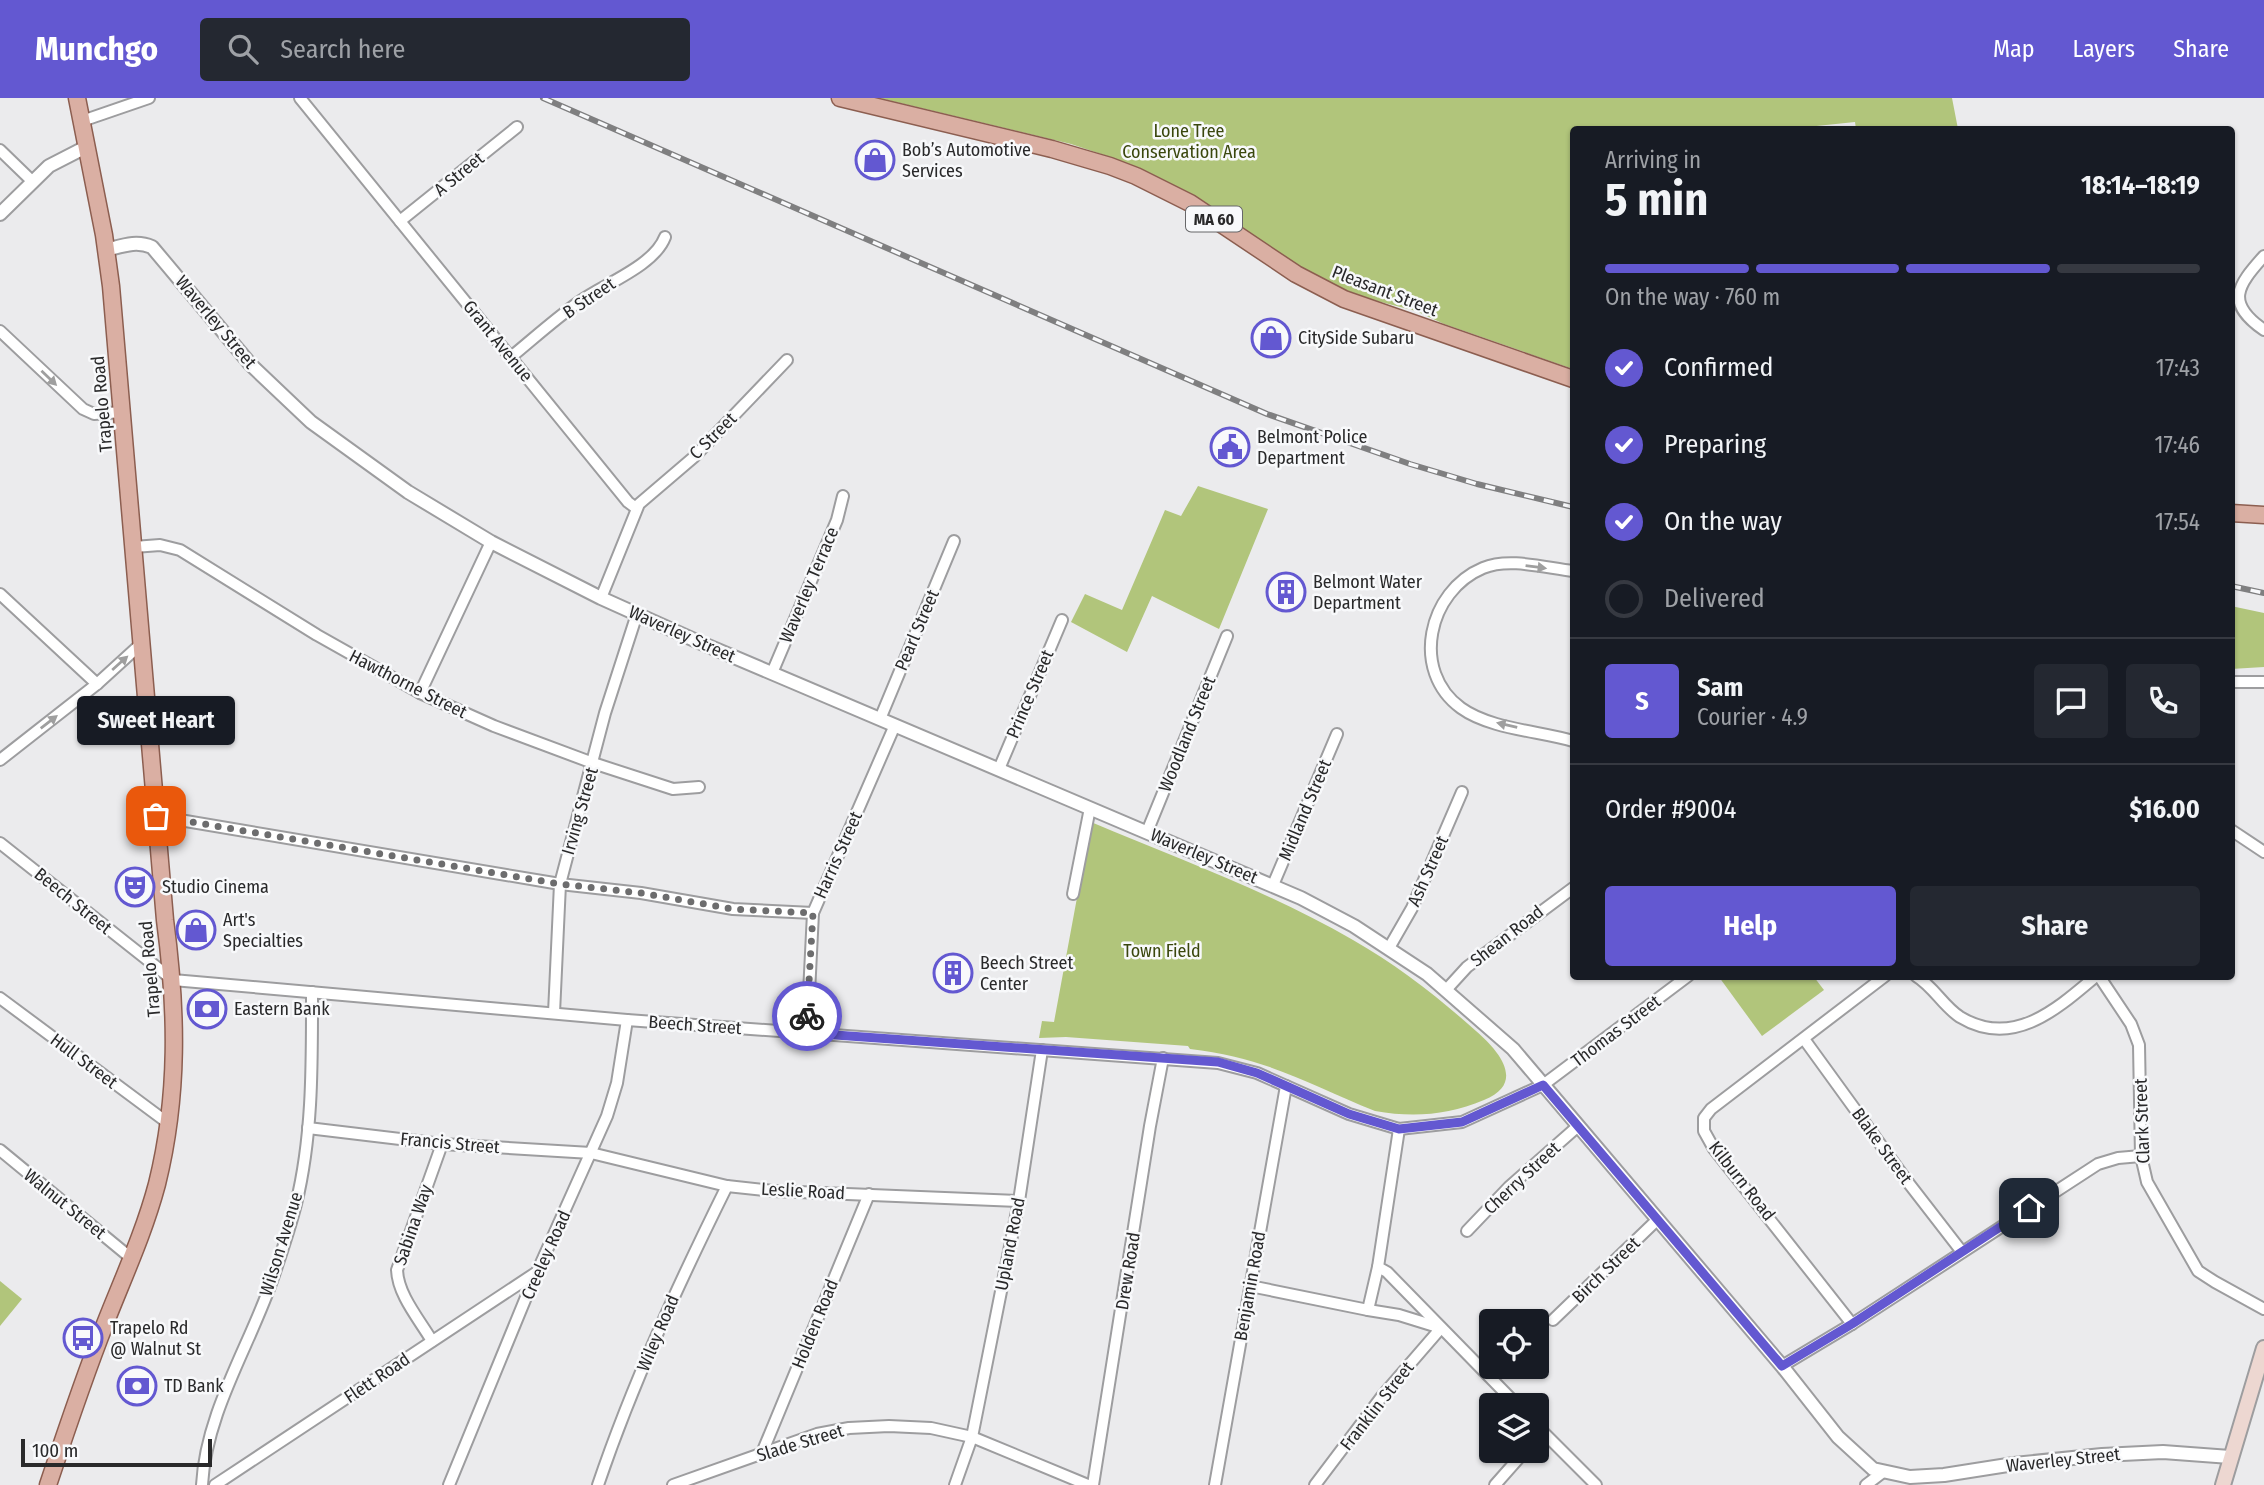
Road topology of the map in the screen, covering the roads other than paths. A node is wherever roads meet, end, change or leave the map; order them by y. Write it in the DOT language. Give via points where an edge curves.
graph roads {
  1 [pos="77,98"];
  2 [pos="149,98"];
  3 [pos="300,98"];
  4 [pos="840,98"];
  5 [pos="82,121"];
  6 [pos="517,127"];
  7 [pos="86,147"];
  8 [pos="0,150"];
  9 [pos="33,182"];
  10 [pos="0,215"];
  11 [pos="400,221"];
  12 [pos="665,237"];
  13 [pos="106,250"];
  14 [pos="2264,256"];
  15 [pos="2264,330"];
  16 [pos="0,331"];
  17 [pos="511,358"];
  18 [pos="787,360"];
  19 [pos="1570,378"];
  20 [pos="122,412"];
  21 [pos="844,496"];
  22 [pos="636,509"];
  23 [pos="2235,513"];
  24 [pos="2264,514"];
  25 [pos="954,541"];
  26 [pos="491,542"];
  27 [pos="134,547"];
  28 [pos="1570,572"];
  29 [pos="0,594"];
  30 [pos="601,598"];
  31 [pos="636,614"];
  32 [pos="1062,620"];
  33 [pos="1227,636"];
  34 [pos="142,643"];
  35 [pos="772,673"];
  36 [pos="2235,682"];
  37 [pos="2264,682"];
  38 [pos="97,684"];
  39 [pos="421,693"];
  40 [pos="880,719"];
  41 [pos="895,725"];
  42 [pos="1337,734"];
  43 [pos="1570,740"];
  44 [pos="0,760"];
  45 [pos="593,763"];
  46 [pos="999,769"];
  47 [pos="699,787"];
  48 [pos="1462,792"];
  49 [pos="1090,808"];
  50 [pos="156,816"];
  51 [pos="1147,832"];
  52 [pos="2235,833"];
  53 [pos="0,843"];
  54 [pos="2264,852"];
  55 [pos="560,884"];
  56 [pos="1273,885"];
  57 [pos="1570,890"];
  58 [pos="1073,894"];
  59 [pos="813,913"];
  60 [pos="1389,948"];
  61 [pos="173,980"];
  62 [pos="1683,980"];
  63 [pos="1878,980"];
  64 [pos="1921,980"];
  65 [pos="2092,980"];
  66 [pos="2100,980"];
  67 [pos="1446,990"];
  68 [pos="312,992"];
  69 [pos="0,999"];
  70 [pos="554,1013"];
  71 [pos="627,1020"];
  72 [pos="807,1033"];
  73 [pos="1804,1039"];
  74 [pos="1042,1050"];
  75 [pos="1163,1058"];
  76 [pos="1543,1085"];
  77 [pos="1286,1086"];
  78 [pos="168,1123"];
  79 [pos="1577,1127"];
  80 [pos="308,1128"];
  81 [pos="1399,1129"];
  82 [pos="442,1144"];
  83 [pos="0,1150"];
  84 [pos="592,1153"];
  85 [pos="2141,1156"];
  86 [pos="727,1186"];
  87 [pos="869,1194"];
  88 [pos="1019,1201"];
  89 [pos="1658,1219"];
  90 [pos="1467,1231"];
  91 [pos="1962,1252"];
  92 [pos="131,1258"];
  93 [pos="1378,1267"];
  94 [pos="540,1270"];
  95 [pos="1250,1286"];
  96 [pos="2264,1309"];
  97 [pos="1368,1310"];
  98 [pos="1553,1320"];
  99 [pos="1852,1324"];
  100 [pos="1441,1328"];
  101 [pos="432,1341"];
  102 [pos="2264,1348"];
  103 [pos="1782,1366"];
  104 [pos="1505,1393"];
  105 [pos="972,1437"];
  106 [pos="1549,1441"];
  107 [pos="762,1453"];
  108 [pos="2230,1457"];
  109 [pos="1514,1463"];
  110 [pos="1883,1472"];
  111 [pos="48,1485"];
  112 [pos="202,1485"];
  113 [pos="215,1485"];
  114 [pos="449,1485"];
  115 [pos="598,1485"];
  116 [pos="673,1485"];
  117 [pos="955,1485"];
  118 [pos="1091,1485"];
  119 [pos="1215,1485"];
  120 [pos="1315,1485"];
  121 [pos="1494,1485"];
  122 [pos="1596,1485"];
  123 [pos="1866,1485"];
  124 [pos="2223,1485"];
  1 -- 5 [label="main road, Trapelo Road"];
  2 -- 5 [label="street"];
  3 -- 11 [label="street, Grant Avenue"];
  4 -- 19 [label="main road, Pleasant Street / MA 60" via="1110,166 1190,203 1296,274 1344,299"];
  5 -- 7 [label="main road, Trapelo Road"];
  6 -- 11 [label="street, A Street"];
  7 -- 9 [label="street" via="54,162"];
  7 -- 13 [label="main road, Trapelo Road"];
  8 -- 9 [label="street"];
  9 -- 10 [label="street"];
  11 -- 17 [label="street, Grant Avenue"];
  12 -- 17 [label="street, B Street" via="644,261 570,308"];
  13 -- 20 [label="main road, Trapelo Road"];
  13 -- 26 [label="street, Waverley Street" via="134,243 152,247 251,365 311,422 408,492"];
  14 -- 15 [label="street" via="2246,276 2239,293 2245,314"];
  16 -- 20 [label="street, one-way" via="83,409 94,414"];
  17 -- 22 [label="street, Grant Avenue"];
  18 -- 22 [label="street, C Street"];
  20 -- 27 [label="main road, Trapelo Road"];
  21 -- 35 [label="street, Waverley Terrace"];
  22 -- 30 [label="street"];
  23 -- 24 [label="main road"];
  25 -- 40 [label="street, Pearl Street"];
  26 -- 30 [label="street, Waverley Street"];
  26 -- 39 [label="street"];
  27 -- 34 [label="main road, Trapelo Road"];
  27 -- 39 [label="street, Hawthorne Street" via="160,545 180,550"];
  43 -- 28 [label="street, one-way" via="1471,714 1450,698 1433,671 1430,646 1447,595 1470,575 1498,564"];
  29 -- 38 [label="street"];
  30 -- 31 [label="street, Waverley Street"];
  31 -- 35 [label="street, Waverley Street"];
  31 -- 45 [label="street, Irving Street"];
  32 -- 46 [label="street, Prince Street"];
  33 -- 51 [label="street, Woodland Street"];
  38 -- 34 [label="street, one-way"];
  34 -- 50 [label="main road, Trapelo Road"];
  35 -- 40 [label="street, Waverley Street"];
  36 -- 37 [label="street"];
  44 -- 38 [label="street, one-way"];
  39 -- 45 [label="street, Hawthorne Street"];
  40 -- 41 [label="street, Waverley Street"];
  41 -- 46 [label="street, Waverley Street"];
  41 -- 59 [label="street, Harris Street"];
  42 -- 56 [label="street, Midland Street"];
  45 -- 47 [label="street, Hawthorne Street" via="673,789"];
  45 -- 55 [label="street, Irving Street"];
  46 -- 49 [label="street, Waverley Street"];
  48 -- 60 [label="street, Ash Street" via="1412,908"];
  49 -- 51 [label="street, Waverley Street"];
  49 -- 58 [label="street"];
  50 -- 55 [label="street"];
  50 -- 61 [label="main road, Trapelo Road"];
  51 -- 56 [label="street, Waverley Street"];
  52 -- 54 [label="street"];
  53 -- 61 [label="street, Beech Street"];
  55 -- 59 [label="street" via="733,909"];
  55 -- 70 [label="street, Irving Street"];
  56 -- 60 [label="street, Waverley Street" via="1336,915"];
  57 -- 67 [label="street, Shean Road" via="1467,967"];
  59 -- 72 [label="street, Harris Street"];
  60 -- 67 [label="street, Waverley Street"];
  61 -- 68 [label="street, Beech Street"];
  61 -- 78 [label="main road, Trapelo Road" via="175,1051"];
  62 -- 76 [label="street, Thomas Street"];
  63 -- 73 [label="street, Kilburn Road"];
  64 -- 65 [label="street" via="1960,1017 1999,1028 2044,1018"];
  66 -- 85 [label="street, Clark Street" via="2131,1024 2139,1045"];
  67 -- 76 [label="street, Waverley Street" via="1513,1049"];
  68 -- 70 [label="street, Beech Street"];
  68 -- 80 [label="street, Wilson Avenue"];
  69 -- 78 [label="street, Hull Street"];
  70 -- 71 [label="street, Beech Street"];
  71 -- 72 [label="street, Beech Street"];
  71 -- 84 [label="street, Creeley Road" via="617,1083"];
  72 -- 74 [label="street, Beech Street"];
  73 -- 91 [label="street, Blake Street"];
  73 -- 99 [label="street, Kilburn Road" via="1711,1109 1704,1118 1704,1131"];
  74 -- 75 [label="street, Beech Street"];
  74 -- 88 [label="street, Upland Road"];
  75 -- 77 [label="street, Beech Street" via="1218,1062"];
  75 -- 118 [label="street, Drew Road"];
  76 -- 79 [label="street, Waverley Street"];
  76 -- 81 [label="street, Beech Street" via="1462,1122"];
  77 -- 81 [label="street, Beech Street" via="1349,1114"];
  77 -- 95 [label="street, Benjamin Road"];
  78 -- 92 [label="main road, Trapelo Road" via="157,1184"];
  79 -- 89 [label="street, Waverley Street"];
  79 -- 90 [label="street, Cherry Street"];
  80 -- 82 [label="street, Francis Street"];
  80 -- 112 [label="street, Wilson Avenue" via="296,1203 273,1278 209,1434"];
  81 -- 93 [label="street"];
  82 -- 84 [label="street, Francis Street"];
  82 -- 101 [label="street, Sabina Way" via="397,1270 406,1299"];
  83 -- 92 [label="street, Walnut Street"];
  84 -- 86 [label="street, Leslie Road"];
  84 -- 94 [label="street, Creeley Road"];
  85 -- 91 [label="street" via="2098,1164"];
  85 -- 96 [label="street, Clark Street" via="2147,1182 2198,1270"];
  86 -- 87 [label="street, Leslie Road"];
  86 -- 115 [label="street, Wiley Road" via="683,1273 619,1423"];
  87 -- 88 [label="street, Leslie Road"];
  87 -- 107 [label="street, Holden Road"];
  88 -- 105 [label="street, Upland Road"];
  89 -- 98 [label="street, Birch Street"];
  89 -- 103 [label="street, Waverley Street"];
  91 -- 99 [label="street"];
  92 -- 111 [label="main road, Trapelo Road"];
  93 -- 97 [label="street"];
  93 -- 100 [label="street"];
  94 -- 101 [label="street, Flett Road"];
  94 -- 114 [label="street, Creeley Road"];
  95 -- 97 [label="street"];
  95 -- 119 [label="street, Benjamin Road"];
  97 -- 100 [label="street"];
  99 -- 103 [label="street"];
  100 -- 104 [label="street"];
  100 -- 120 [label="street, Franklin Street"];
  101 -- 113 [label="street, Flett Road"];
  102 -- 108 [label="main road"];
  103 -- 110 [label="street, Waverley Street" via="1838,1437 1873,1469"];
  105 -- 107 [label="street, Slade Street" via="931,1428 849,1428"];
  105 -- 117 [label="street, Upland Road"];
  105 -- 118 [label="street, Slade Street"];
  106 -- 122 [label="street"];
  107 -- 116 [label="street, Slade Street"];
  108 -- 110 [label="street, Waverley Street" via="2150,1453 1944,1475 1910,1477"];
  108 -- 124 [label="main road"];
  109 -- 121 [label="street"];
  110 -- 123 [label="street"];
}
